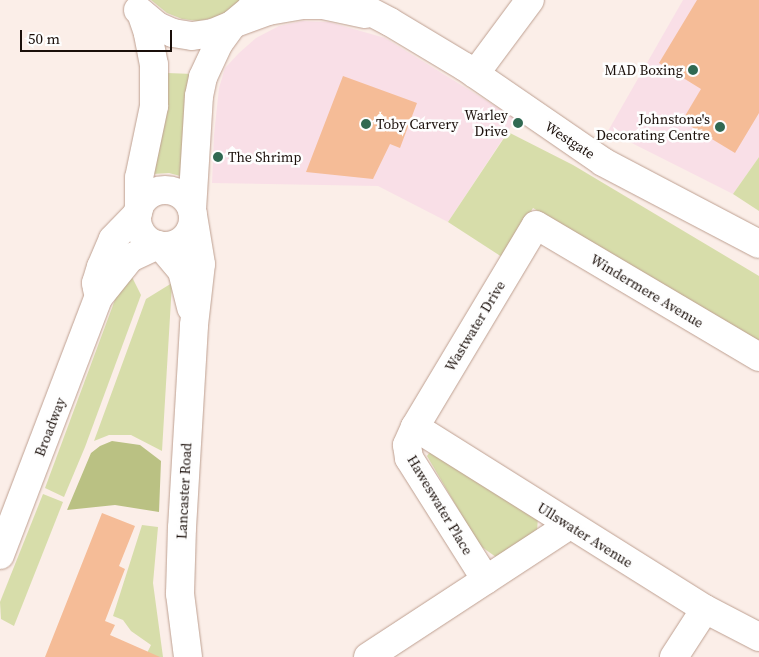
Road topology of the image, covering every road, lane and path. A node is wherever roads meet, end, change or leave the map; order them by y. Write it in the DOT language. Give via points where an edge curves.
graph roads {
  1 [pos="256,0"];
  2 [pos="348,0"];
  3 [pos="530,0"];
  4 [pos="133,5"];
  5 [pos="390,22"];
  6 [pos="234,24"];
  7 [pos="475,74"];
  8 [pos="138,211"];
  9 [pos="193,213"];
  10 [pos="536,225"];
  11 [pos="759,244"];
  12 [pos="160,245"];
  13 [pos="98,298"];
  14 [pos="194,324"];
  15 [pos="759,358"];
  16 [pos="415,427"];
  17 [pos="7,518"];
  18 [pos="570,525"];
  19 [pos="0,555"];
  20 [pos="486,580"];
  21 [pos="704,609"];
  22 [pos="758,634"];
  23 [pos="188,657"];
  24 [pos="368,657"];
  25 [pos="674,657"];
  1 -- 6 [label="street"];
  2 -- 5 [label="street, Westgate"];
  3 -- 7 [label="street"];
  4 -- 6 [label="street, Westgate" via="157,26 173,33 192,36 213,33"];
  4 -- 8 [label="street" via="148,33 154,66 154,106 139,178"];
  5 -- 6 [label="street, Westgate" via="344,8 301,5 268,11"];
  5 -- 7 [label="street, Westgate"];
  6 -- 9 [label="street, Lancaster Road" via="219,43 203,77 199,96"];
  7 -- 11 [label="street, Westgate" via="604,162"];
  8 -- 9 [label="street" via="147,197 165,190 179,193"];
  8 -- 12 [label="street" via="142,234 150,242"];
  8 -- 13 [label="street, Broadway" via="114,239 107,253 96,283"];
  9 -- 12 [label="street" via="193,223 187,236 176,244"];
  9 -- 14 [label="street, Lancaster Road" via="201,264"];
  10 -- 15 [label="street, Windermere Avenue"];
  10 -- 16 [label="street, Wastwater Drive"];
  12 -- 13 [label="street, Broadway" via="130,258"];
  12 -- 14 [label="street, Lancaster Road" via="182,271"];
  13 -- 17 [label="street, Broadway"];
  14 -- 23 [label="street, Lancaster Road" via="180,594"];
  16 -- 18 [label="street, Ullswater Avenue"];
  16 -- 20 [label="street, Haweswater Place" via="408,446 409,458"];
  17 -- 19 [label="street, Broadway"];
  18 -- 20 [label="street"];
  18 -- 21 [label="street, Ullswater Avenue"];
  20 -- 24 [label="street"];
  21 -- 22 [label="street, Ullswater Avenue"];
  21 -- 25 [label="street"];
}
